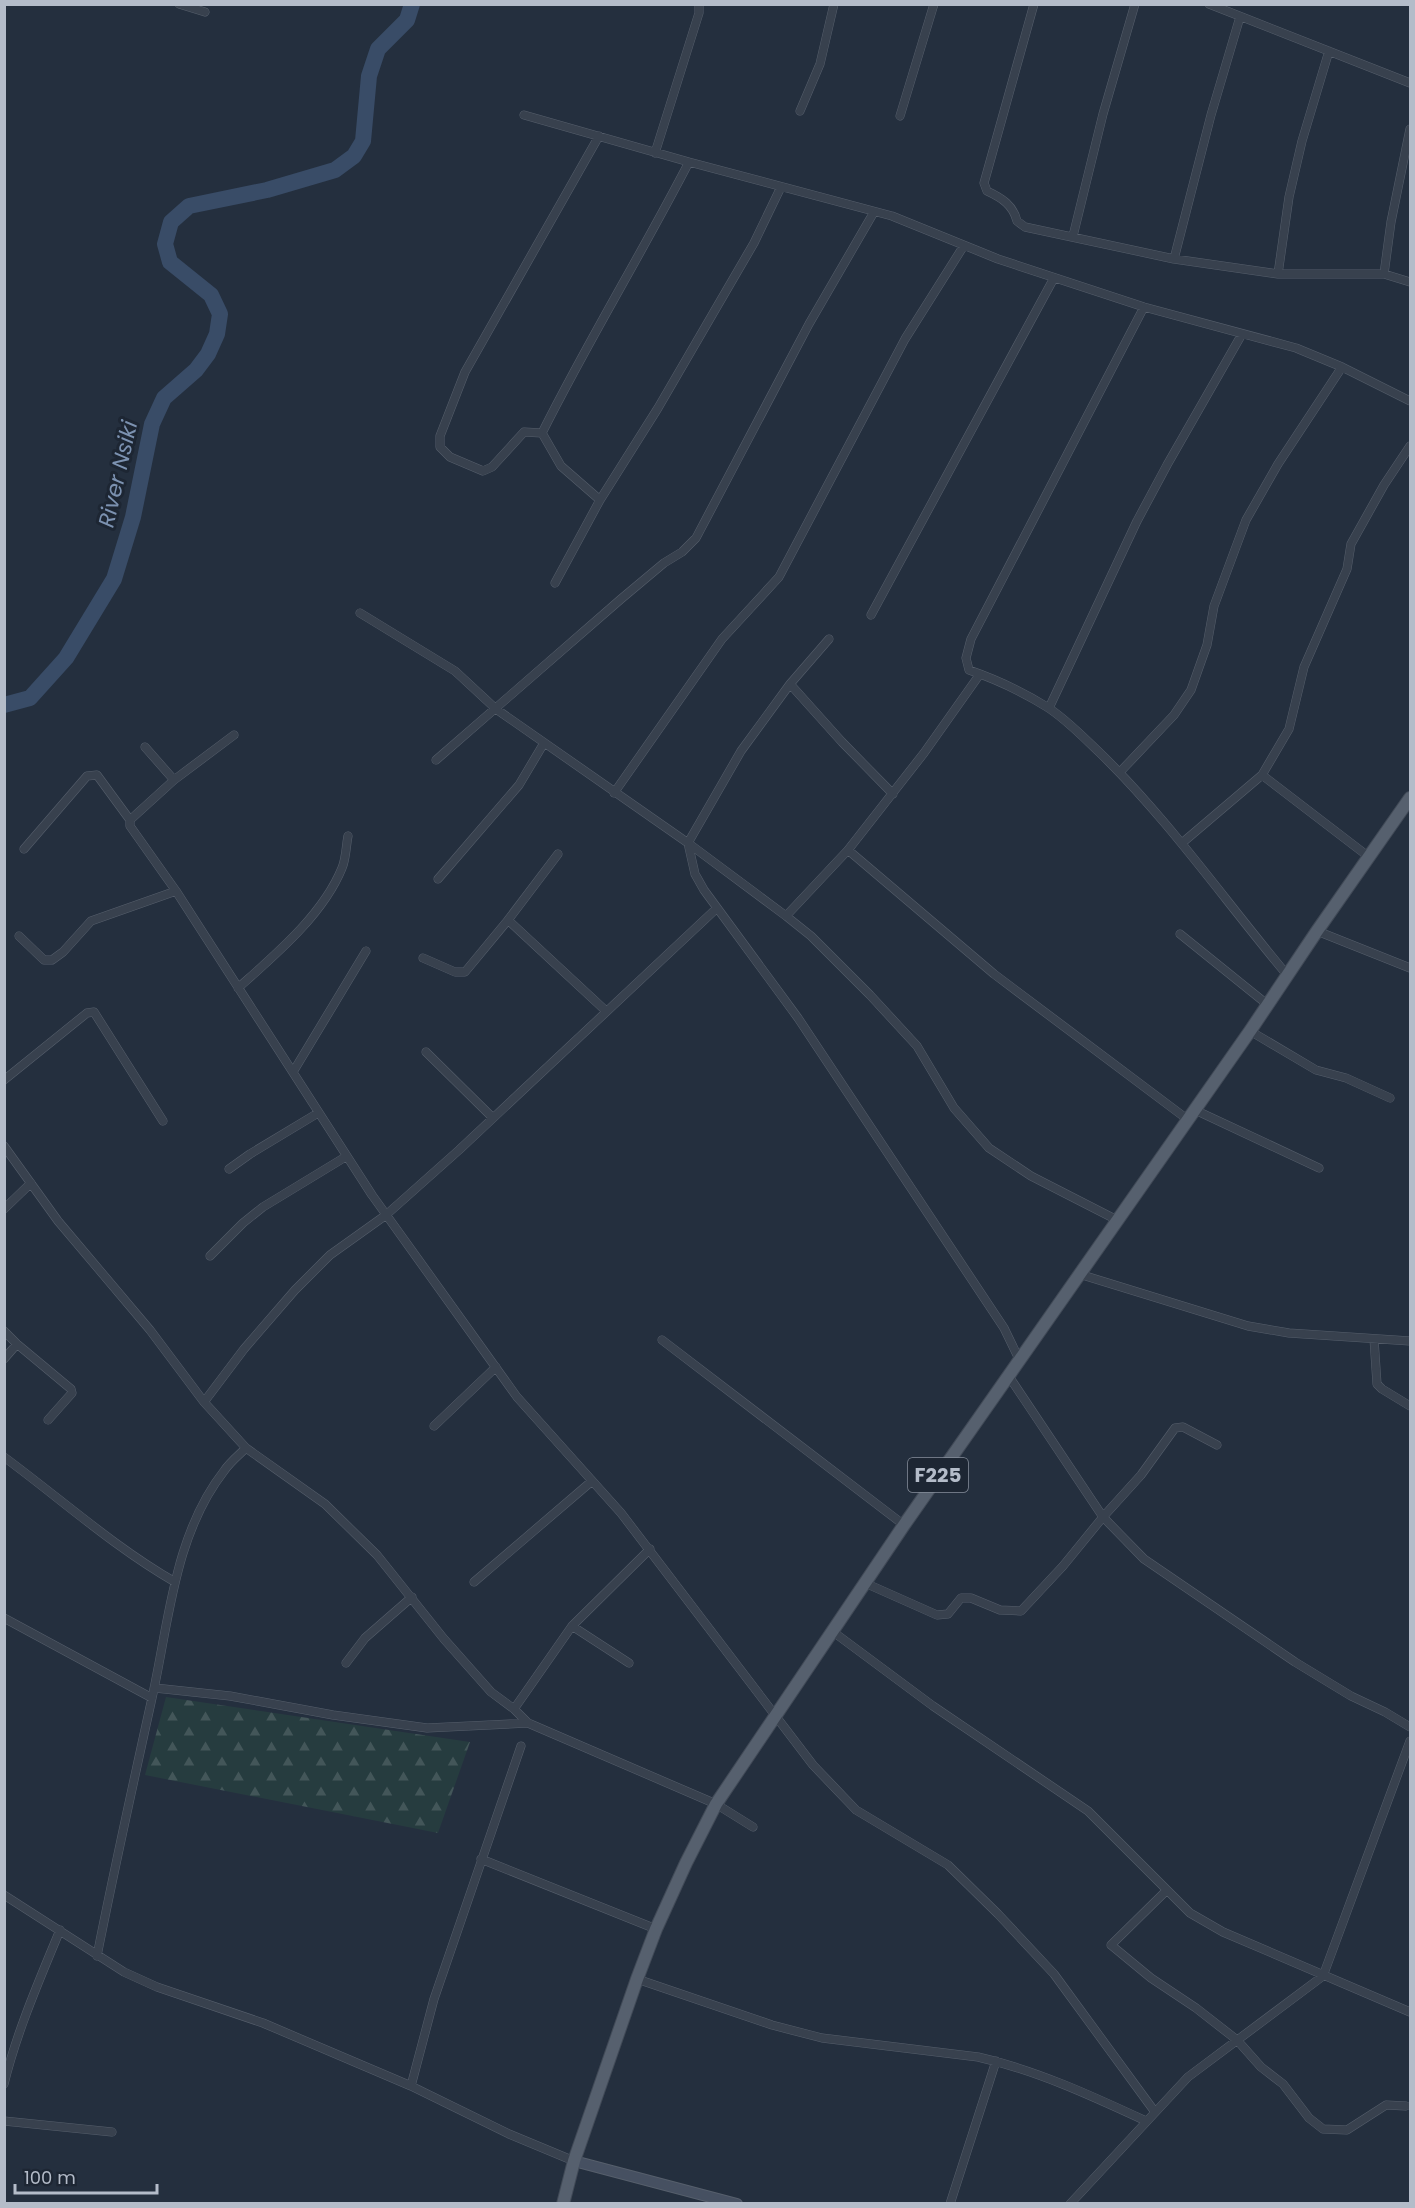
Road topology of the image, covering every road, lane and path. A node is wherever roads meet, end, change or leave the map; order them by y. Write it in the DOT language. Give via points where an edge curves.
graph roads {
  1 [pos="179,4"];
  2 [pos="699,4"];
  3 [pos="834,4"];
  4 [pos="934,4"];
  5 [pos="1034,4"];
  6 [pos="1135,4"];
  7 [pos="1209,4"];
  8 [pos="205,12"];
  9 [pos="1239,17"];
  10 [pos="1329,51"];
  11 [pos="1410,83"];
  12 [pos="800,111"];
  13 [pos="524,115"];
  14 [pos="900,116"];
  15 [pos="1410,129"];
  16 [pos="598,136"];
  17 [pos="655,153"];
  18 [pos="689,162"];
  19 [pos="781,187"];
  20 [pos="873,212"];
  21 [pos="1073,236"];
  22 [pos="963,247"];
  23 [pos="1174,259"];
  24 [pos="1278,274"];
  25 [pos="1384,274"];
  26 [pos="1054,278"];
  27 [pos="1410,282"];
  28 [pos="1144,307"];
  29 [pos="1242,334"];
  30 [pos="1342,367"];
  31 [pos="1410,401"];
  32 [pos="542,433"];
  33 [pos="1410,446"];
  34 [pos="600,500"];
  35 [pos="555,583"];
  36 [pos="360,614"];
  37 [pos="871,615"];
  38 [pos="829,639"];
  39 [pos="980,674"];
  40 [pos="790,684"];
  41 [pos="1049,708"];
  42 [pos="496,709"];
  43 [pos="234,735"];
  44 [pos="544,743"];
  45 [pos="145,747"];
  46 [pos="436,760"];
  47 [pos="1120,772"];
  48 [pos="1262,775"];
  49 [pos="174,780"];
  50 [pos="614,793"];
  51 [pos="893,794"];
  52 [pos="1410,798"];
  53 [pos="130,820"];
  54 [pos="348,836"];
  55 [pos="688,843"];
  56 [pos="1182,843"];
  57 [pos="24,849"];
  58 [pos="848,850"];
  59 [pos="558,854"];
  60 [pos="1369,856"];
  61 [pos="438,879"];
  62 [pos="176,891"];
  63 [pos="717,908"];
  64 [pos="786,916"];
  65 [pos="507,920"];
  66 [pos="1317,931"];
  67 [pos="1180,934"];
  68 [pos="19,936"];
  69 [pos="366,951"];
  70 [pos="423,958"];
  71 [pos="1410,968"];
  72 [pos="1288,976"];
  73 [pos="237,987"];
  74 [pos="1268,1005"];
  75 [pos="606,1011"];
  76 [pos="1250,1031"];
  77 [pos="426,1052"];
  78 [pos="293,1072"];
  79 [pos="4,1080"];
  80 [pos="1390,1098"];
  81 [pos="318,1113"];
  82 [pos="1191,1115"];
  83 [pos="493,1118"];
  84 [pos="163,1121"];
  85 [pos="4,1146"];
  86 [pos="347,1156"];
  87 [pos="1319,1168"];
  88 [pos="229,1169"];
  89 [pos="31,1183"];
  90 [pos="4,1209"];
  91 [pos="386,1215"];
  92 [pos="1117,1220"];
  93 [pos="210,1256"];
  94 [pos="1079,1274"];
  95 [pos="4,1331"];
  96 [pos="1374,1339"];
  97 [pos="662,1340"];
  98 [pos="1410,1341"];
  99 [pos="17,1344"];
  100 [pos="4,1359"];
  101 [pos="1019,1359"];
  102 [pos="496,1367"];
  103 [pos="1008,1375"];
  104 [pos="204,1402"];
  105 [pos="1410,1406"];
  106 [pos="48,1420"];
  107 [pos="434,1426"];
  108 [pos="1217,1445"];
  109 [pos="246,1448"];
  110 [pos="4,1457"];
  111 [pos="592,1481"];
  112 [pos="1103,1517"];
  113 [pos="904,1525"];
  114 [pos="650,1549"];
  115 [pos="175,1582"];
  116 [pos="474,1582"];
  117 [pos="865,1582"];
  118 [pos="411,1597"];
  119 [pos="4,1618"];
  120 [pos="572,1626"];
  121 [pos="832,1631"];
  122 [pos="346,1663"];
  123 [pos="629,1663"];
  124 [pos="155,1688"];
  125 [pos="152,1698"];
  126 [pos="514,1709"];
  127 [pos="774,1716"];
  128 [pos="528,1723"];
  129 [pos="1410,1727"];
  130 [pos="1410,1744"];
  131 [pos="521,1746"];
  132 [pos="717,1804"];
  133 [pos="753,1827"];
  134 [pos="481,1859"];
  135 [pos="1167,1890"];
  136 [pos="4,1894"];
  137 [pos="656,1929"];
  138 [pos="60,1930"];
  139 [pos="97,1956"];
  140 [pos="1323,1976"];
  141 [pos="637,1979"];
  142 [pos="1410,2012"];
  143 [pos="1237,2040"];
  144 [pos="8,2055"];
  145 [pos="996,2061"];
  146 [pos="4,2084"];
  147 [pos="411,2086"];
  148 [pos="1406,2106"];
  149 [pos="1155,2112"];
  150 [pos="4,2121"];
  151 [pos="1146,2121"];
  152 [pos="111,2132"];
  153 [pos="574,2161"];
  154 [pos="563,2204"];
  155 [pos="736,2204"];
  156 [pos="950,2204"];
  157 [pos="1070,2204"];
  1 -- 8 [label="street"];
  2 -- 17 [label="street"];
  3 -- 12 [label="street" via="820,64"];
  4 -- 14 [label="street"];
  5 -- 21 [label="street" via="984,183 987,191 1008,205 1025,227"];
  6 -- 21 [label="street"];
  7 -- 9 [label="street"];
  9 -- 10 [label="street"];
  9 -- 23 [label="street"];
  10 -- 11 [label="street"];
  10 -- 24 [label="street" via="1289,197"];
  13 -- 16 [label="street"];
  15 -- 25 [label="street"];
  16 -- 17 [label="street"];
  16 -- 32 [label="street" via="465,372 440,436 440,447 450,457 483,471 492,467 524,432"];
  17 -- 18 [label="street"];
  18 -- 19 [label="street"];
  18 -- 32 [label="street"];
  19 -- 20 [label="street"];
  19 -- 34 [label="street" via="748,253"];
  20 -- 22 [label="street" via="892,216"];
  20 -- 42 [label="street" via="808,324 696,538"];
  21 -- 23 [label="street"];
  22 -- 26 [label="street"];
  22 -- 50 [label="street" via="906,339 779,577 722,639"];
  23 -- 24 [label="street"];
  24 -- 25 [label="street"];
  25 -- 27 [label="street"];
  26 -- 28 [label="street"];
  26 -- 37 [label="street"];
  28 -- 29 [label="street"];
  28 -- 39 [label="street" via="971,639 966,658 969,670"];
  29 -- 30 [label="street" via="1296,348"];
  29 -- 41 [label="street" via="1147,502"];
  30 -- 31 [label="street"];
  30 -- 47 [label="street" via="1246,520 1214,606 1207,645 1191,690 1174,715"];
  32 -- 34 [label="street" via="561,466"];
  33 -- 48 [label="street" via="1351,544 1347,569 1304,667 1289,729"];
  34 -- 35 [label="street"];
  36 -- 42 [label="street" via="455,671"];
  38 -- 40 [label="street"];
  39 -- 41 [label="street"];
  39 -- 51 [label="street"];
  40 -- 51 [label="street"];
  40 -- 55 [label="street" via="741,752"];
  41 -- 47 [label="street"];
  42 -- 44 [label="street"];
  42 -- 46 [label="street"];
  43 -- 49 [label="street"];
  44 -- 50 [label="street"];
  44 -- 61 [label="street" via="519,785"];
  45 -- 49 [label="street"];
  47 -- 56 [label="street"];
  48 -- 56 [label="street"];
  48 -- 60 [label="street"];
  49 -- 53 [label="street"];
  50 -- 55 [label="street"];
  51 -- 58 [label="street"];
  52 -- 60 [label="main road, F225"];
  53 -- 57 [label="street" via="97,776 87,776"];
  53 -- 62 [label="street" via="130,826"];
  54 -- 73 [label="street" via="343,867 324,900 277,953"];
  55 -- 63 [label="street" via="695,874"];
  55 -- 64 [label="street"];
  56 -- 72 [label="street"];
  58 -- 64 [label="street"];
  58 -- 82 [label="street" via="994,974"];
  59 -- 65 [label="street"];
  60 -- 66 [label="main road, F225"];
  62 -- 68 [label="street" via="92,921 52,960 44,960"];
  62 -- 73 [label="street"];
  63 -- 75 [label="street"];
  63 -- 101 [label="street" via="798,1018 1004,1328"];
  64 -- 92 [label="street" via="870,995 916,1046 954,1108 989,1148 1031,1176"];
  65 -- 70 [label="street" via="465,972 455,972"];
  65 -- 75 [label="street"];
  66 -- 71 [label="street"];
  66 -- 72 [label="main road, F225"];
  67 -- 74 [label="street"];
  69 -- 78 [label="street"];
  72 -- 74 [label="main road, F225"];
  73 -- 78 [label="street"];
  74 -- 76 [label="main road, F225"];
  75 -- 83 [label="street"];
  76 -- 80 [label="street" via="1316,1070 1346,1078"];
  76 -- 82 [label="main road, F225"];
  77 -- 83 [label="street"];
  78 -- 81 [label="street"];
  79 -- 84 [label="street" via="87,1012 94,1012"];
  81 -- 86 [label="street"];
  81 -- 88 [label="street"];
  82 -- 87 [label="street"];
  82 -- 92 [label="main road, F225"];
  83 -- 91 [label="street"];
  85 -- 89 [label="street"];
  86 -- 91 [label="street"];
  86 -- 93 [label="street" via="263,1207"];
  89 -- 90 [label="street"];
  89 -- 104 [label="street"];
  91 -- 102 [label="street"];
  91 -- 104 [label="street" via="330,1255 295,1290"];
  92 -- 94 [label="main road, F225"];
  94 -- 96 [label="street" via="1248,1326"];
  94 -- 101 [label="main road, F225"];
  95 -- 99 [label="street"];
  96 -- 98 [label="street"];
  96 -- 105 [label="street" via="1377,1384"];
  97 -- 113 [label="street"];
  99 -- 100 [label="street"];
  99 -- 106 [label="street" via="71,1389 72,1393"];
  101 -- 103 [label="main road, F225"];
  102 -- 107 [label="street"];
  102 -- 111 [label="street" via="517,1397"];
  103 -- 112 [label="street"];
  103 -- 113 [label="main road, F225"];
  104 -- 109 [label="street"];
  108 -- 112 [label="street" via="1183,1427 1175,1428 1141,1475"];
  109 -- 115 [label="street" via="224,1470 208,1495"];
  109 -- 118 [label="street" via="326,1504 377,1555"];
  110 -- 115 [label="street" via="121,1547"];
  111 -- 114 [label="street"];
  111 -- 116 [label="street"];
  112 -- 117 [label="street" via="1021,1611 1000,1610 961,1598 948,1614 937,1616"];
  112 -- 129 [label="street" via="1144,1559 1304,1668"];
  113 -- 117 [label="main road, F225"];
  114 -- 120 [label="street"];
  114 -- 127 [label="street"];
  115 -- 124 [label="street"];
  117 -- 121 [label="main road, F225"];
  118 -- 122 [label="street" via="365,1638"];
  118 -- 126 [label="street" via="466,1666"];
  119 -- 125 [label="street"];
  120 -- 123 [label="street"];
  120 -- 126 [label="street"];
  121 -- 127 [label="main road, F225"];
  121 -- 135 [label="street" via="933,1706 1088,1811"];
  124 -- 125 [label="street"];
  124 -- 128 [label="street" via="427,1728"];
  125 -- 139 [label="street"];
  126 -- 128 [label="street"];
  127 -- 132 [label="main road, F225"];
  127 -- 149 [label="street" via="856,1810 948,1865 998,1914 1054,1974"];
  128 -- 132 [label="street"];
  130 -- 140 [label="street"];
  131 -- 134 [label="street"];
  132 -- 133 [label="street"];
  132 -- 137 [label="main road, F225"];
  134 -- 137 [label="street"];
  134 -- 147 [label="street" via="434,1999"];
  135 -- 140 [label="street" via="1190,1913 1223,1932"];
  135 -- 143 [label="street" via="1111,1945"];
  136 -- 138 [label="street"];
  137 -- 141 [label="main road, F225"];
  138 -- 139 [label="street"];
  138 -- 144 [label="street"];
  139 -- 147 [label="street" via="157,1987 263,2023"];
  140 -- 142 [label="street"];
  140 -- 143 [label="street"];
  141 -- 145 [label="street" via="822,2038"];
  141 -- 153 [label="main road, F225"];
  143 -- 148 [label="street" via="1323,2129 1347,2130 1386,2105"];
  143 -- 149 [label="street" via="1188,2077"];
  144 -- 146 [label="street"];
  145 -- 151 [label="street" via="1081,2091"];
  145 -- 156 [label="street"];
  147 -- 153 [label="street"];
  149 -- 151 [label="street"];
  150 -- 152 [label="street"];
  151 -- 157 [label="street"];
  153 -- 154 [label="main road, F225"];
  153 -- 155 [label="street"];
}
